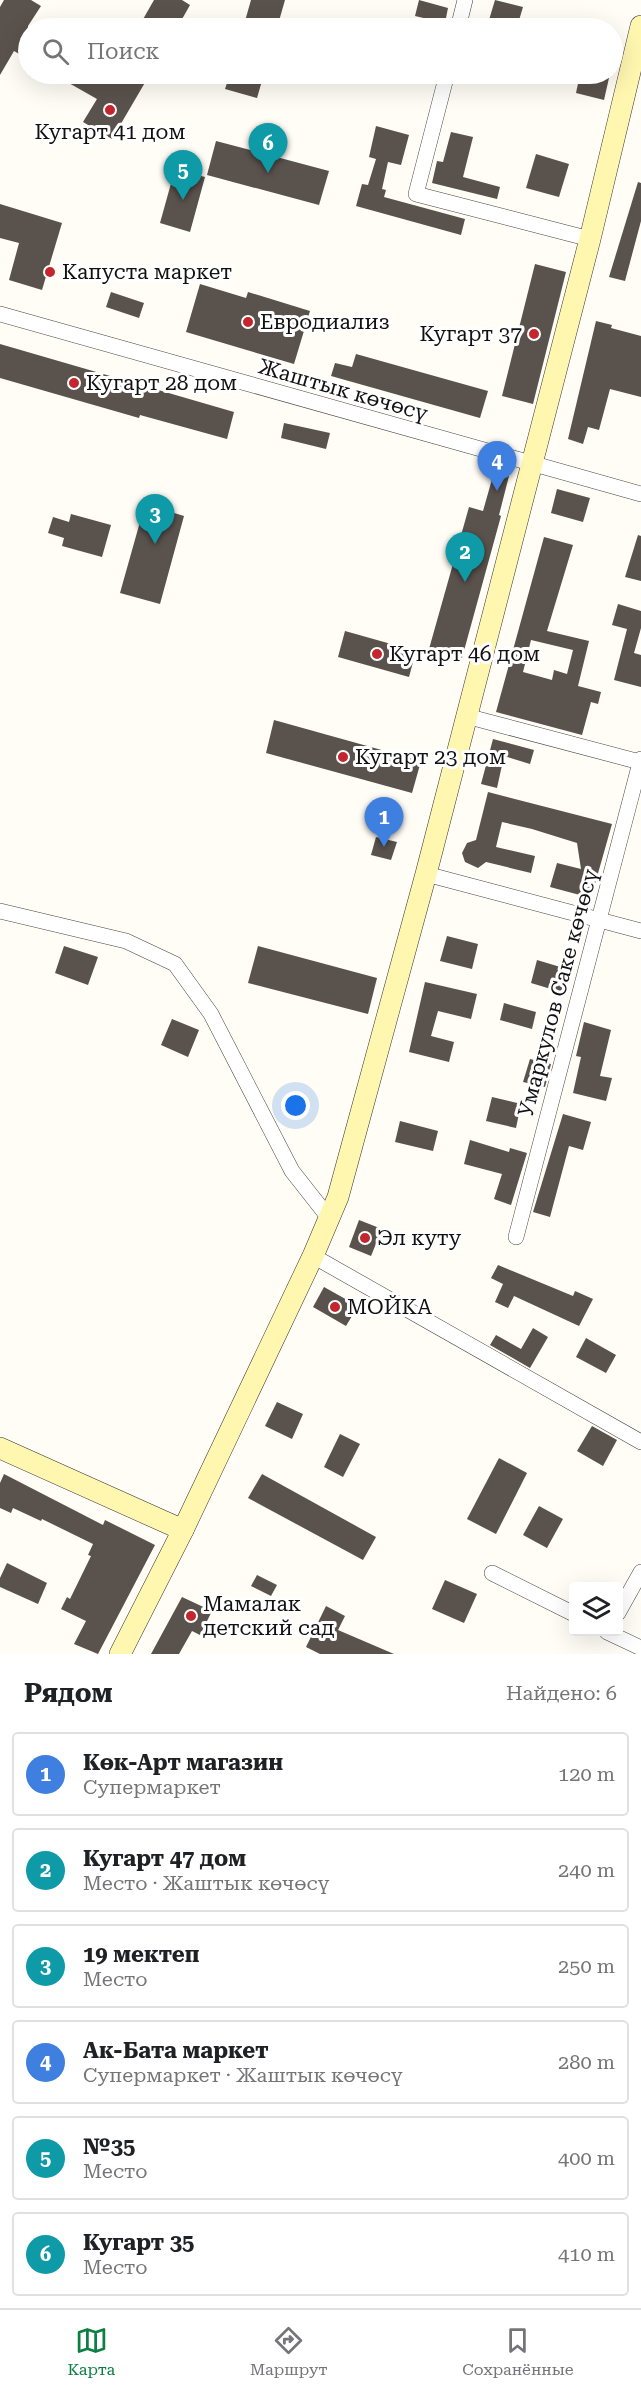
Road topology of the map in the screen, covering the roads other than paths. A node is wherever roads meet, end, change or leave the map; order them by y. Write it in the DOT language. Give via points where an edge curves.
graph roads {
  1 [pos="465,0"];
  2 [pos="460,18"];
  3 [pos="640,32"];
  4 [pos="444,84"];
  5 [pos="590,239"];
  6 [pos="0,314"];
  7 [pos="531,465"];
  8 [pos="641,494"];
  9 [pos="466,716"];
  10 [pos="641,761"];
  11 [pos="426,874"];
  12 [pos="0,911"];
  13 [pos="599,920"];
  14 [pos="641,931"];
  15 [pos="329,1218"];
  16 [pos="516,1237"];
  17 [pos="313,1256"];
  18 [pos="641,1442"];
  19 [pos="0,1448"];
  20 [pos="183,1530"];
  21 [pos="641,1572"];
  22 [pos="492,1573"];
  23 [pos="623,1604"];
  24 [pos="569,1612"];
  25 [pos="616,1636"];
  26 [pos="641,1648"];
  27 [pos="120,1654"];
  1 -- 2 [label="street"];
  3 -- 5 [label="main road"];
  4 -- 5 [label="street" via="416,194"];
  5 -- 7 [label="main road"];
  6 -- 7 [label="street, Жаштык көчөсү"];
  7 -- 8 [label="street, Жаштык көчөсү"];
  7 -- 9 [label="main road"];
  9 -- 10 [label="street"];
  9 -- 11 [label="main road"];
  10 -- 13 [label="street, Умаркулов Саке көчөсү"];
  11 -- 13 [label="street"];
  11 -- 15 [label="main road"];
  12 -- 15 [label="street" via="126,941 176,964 212,1014 291,1171"];
  13 -- 14 [label="street"];
  13 -- 16 [label="street, Умаркулов Саке көчөсү"];
  15 -- 17 [label="main road"];
  17 -- 18 [label="street"];
  17 -- 20 [label="main road"];
  19 -- 20 [label="main road"];
  20 -- 27 [label="main road"];
  21 -- 23 [label="street"];
  22 -- 24 [label="street"];
  25 -- 26 [label="street"];
}
